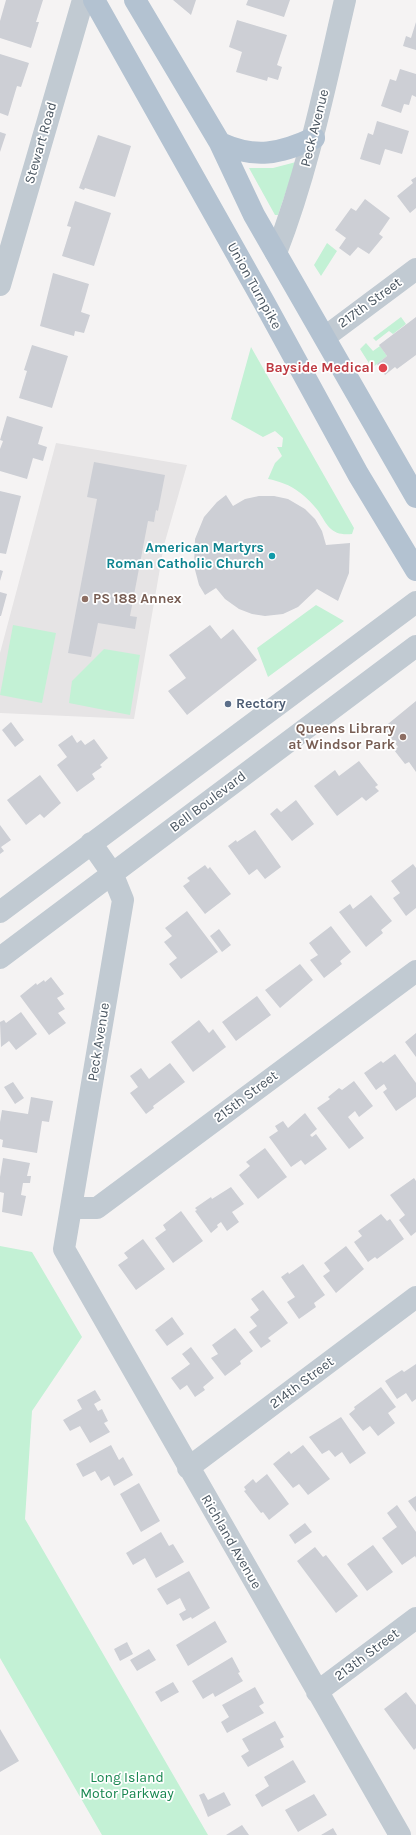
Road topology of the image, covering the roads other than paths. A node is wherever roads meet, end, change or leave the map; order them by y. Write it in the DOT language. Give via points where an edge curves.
graph roads {
  1 [pos="83,0"];
  2 [pos="94,0"];
  3 [pos="135,0"];
  4 [pos="345,0"];
  5 [pos="314,138"];
  6 [pos="220,144"];
  7 [pos="276,253"];
  8 [pos="416,269"];
  9 [pos="0,285"];
  10 [pos="324,337"];
  11 [pos="416,497"];
  12 [pos="416,570"];
  13 [pos="416,602"];
  14 [pos="416,646"];
  15 [pos="91,843"];
  16 [pos="112,873"];
  17 [pos="0,912"];
  18 [pos="0,958"];
  19 [pos="416,971"];
  20 [pos="71,1208"];
  21 [pos="64,1249"];
  22 [pos="416,1297"];
  23 [pos="188,1468"];
  24 [pos="416,1618"];
  25 [pos="317,1692"];
  26 [pos="400,1835"];
  1 -- 9 [label="street, Stewart Road"];
  2 -- 12 [label="main road, Union Turnpike" via="358,474"];
  3 -- 6 [label="main road"];
  4 -- 5 [label="street, Peck Avenue"];
  5 -- 6 [label="main road" via="291,149 262,154 236,150"];
  5 -- 7 [label="street, Peck Avenue"];
  6 -- 7 [label="main road"];
  7 -- 10 [label="main road"];
  8 -- 10 [label="street, 217th Street"];
  10 -- 11 [label="main road"];
  13 -- 15 [label="street"];
  14 -- 16 [label="street, Bell Boulevard"];
  15 -- 16 [label="street, Peck Avenue"];
  15 -- 17 [label="street"];
  16 -- 18 [label="street, Bell Boulevard"];
  16 -- 20 [label="street, Peck Avenue" via="123,900"];
  19 -- 20 [label="street, 215th Street" via="97,1208"];
  20 -- 21 [label="street, Peck Avenue"];
  21 -- 23 [label="street, Richland Avenue"];
  22 -- 23 [label="street, 214th Street"];
  23 -- 25 [label="street, Richland Avenue"];
  24 -- 25 [label="street, 213th Street"];
  25 -- 26 [label="street, Richland Avenue"];
}
